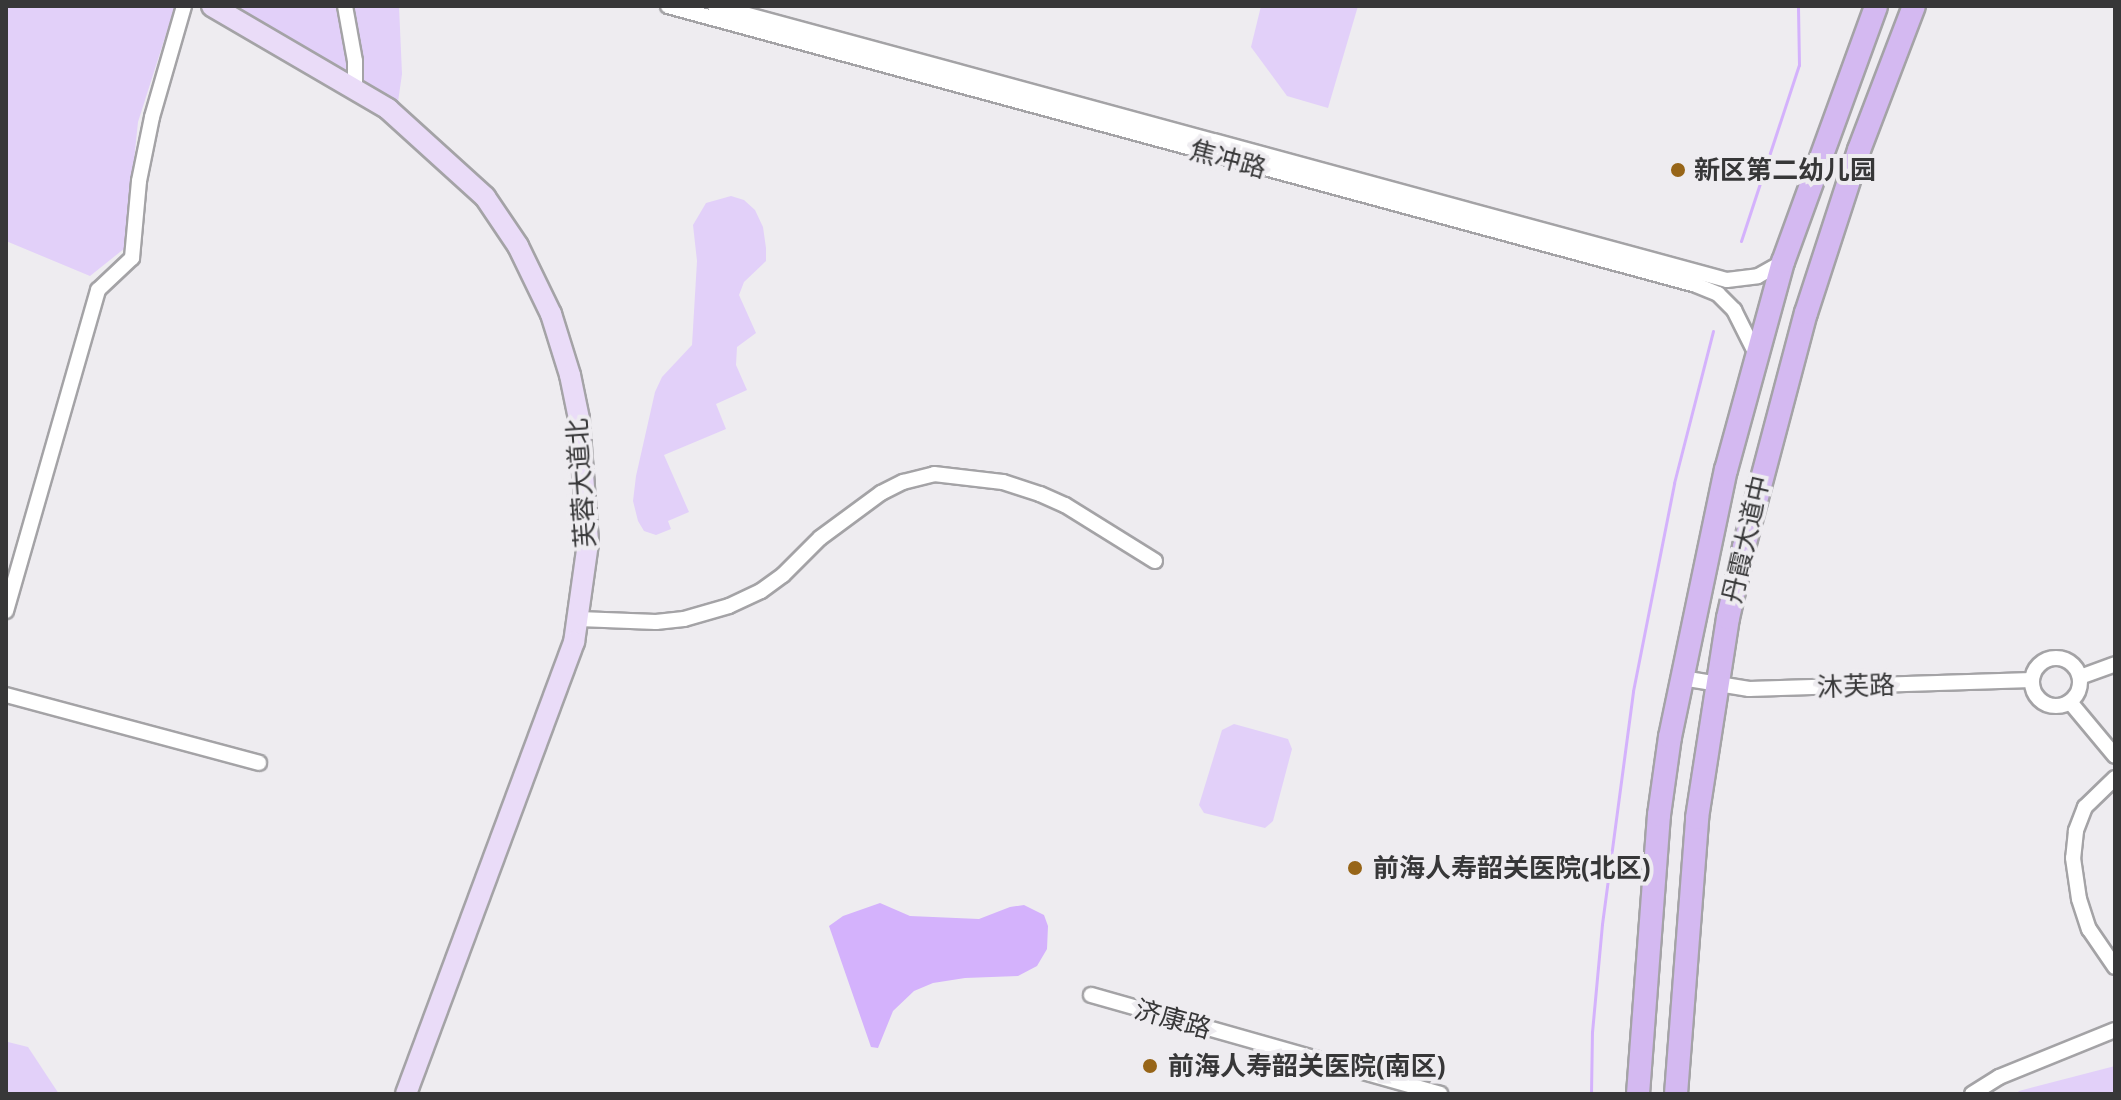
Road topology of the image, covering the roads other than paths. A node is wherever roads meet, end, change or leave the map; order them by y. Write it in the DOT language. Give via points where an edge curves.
graph roads {
  1 [pos="184,6"];
  2 [pos="212,6"];
  3 [pos="345,6"];
  4 [pos="668,6"];
  5 [pos="715,6"];
  6 [pos="1876,6"];
  7 [pos="1914,6"];
  8 [pos="355,87"];
  9 [pos="1783,262"];
  10 [pos="1756,354"];
  11 [pos="1155,561"];
  12 [pos="6,611"];
  13 [pos="579,619"];
  14 [pos="2115,664"];
  15 [pos="2080,677"];
  16 [pos="1682,678"];
  17 [pos="2032,680"];
  18 [pos="1718,685"];
  19 [pos="6,695"];
  20 [pos="2070,702"];
  21 [pos="2115,756"];
  22 [pos="259,763"];
  23 [pos="2115,778"];
  24 [pos="2115,967"];
  25 [pos="1091,995"];
  26 [pos="2115,1030"];
  27 [pos="406,1094"];
  28 [pos="1440,1094"];
  29 [pos="1638,1094"];
  30 [pos="1676,1094"];
  31 [pos="1972,1094"];
  1 -- 12 [label="street" via="152,117 132,258 98,290"];
  2 -- 8 [label="main road, 芙蓉大道北"];
  3 -- 8 [label="street"];
  4 -- 10 [label="street, 焦冲路" via="1696,285 1718,294 1734,310"];
  5 -- 9 [label="street, 焦冲路" via="1727,280 1758,276"];
  6 -- 9 [label="main road, 丹霞大道中"];
  7 -- 18 [label="main road, 丹霞大道中" via="1859,150 1781,396"];
  8 -- 13 [label="main road, 芙蓉大道北" via="415,129 485,197 518,246 551,314 570,375 586,475 588,543"];
  9 -- 10 [label="main road, 丹霞大道中"];
  10 -- 16 [label="main road, 丹霞大道中"];
  11 -- 13 [label="street" via="1040,494 1003,482 934,474 881,493 820,538 783,575 729,606 656,622"];
  13 -- 27 [label="main road, 芙蓉大道北"];
  14 -- 15 [label="street"];
  15 -- 17 [label="street" via="2073,664 2059,658 2038,666"];
  15 -- 20 [label="street" via="2079,691"];
  16 -- 18 [label="street, 沐芙路"];
  16 -- 29 [label="main road, 丹霞大道中" via="1659,815"];
  17 -- 18 [label="street, 沐芙路" via="1749,689"];
  17 -- 20 [label="street" via="2041,701 2056,706"];
  18 -- 30 [label="main road, 丹霞大道中" via="1697,818"];
  19 -- 22 [label="street"];
  20 -- 21 [label="street"];
  23 -- 24 [label="street" via="2085,807 2073,858 2089,929"];
  25 -- 28 [label="street, 济康路"];
  26 -- 31 [label="street" via="1999,1077"];
}
